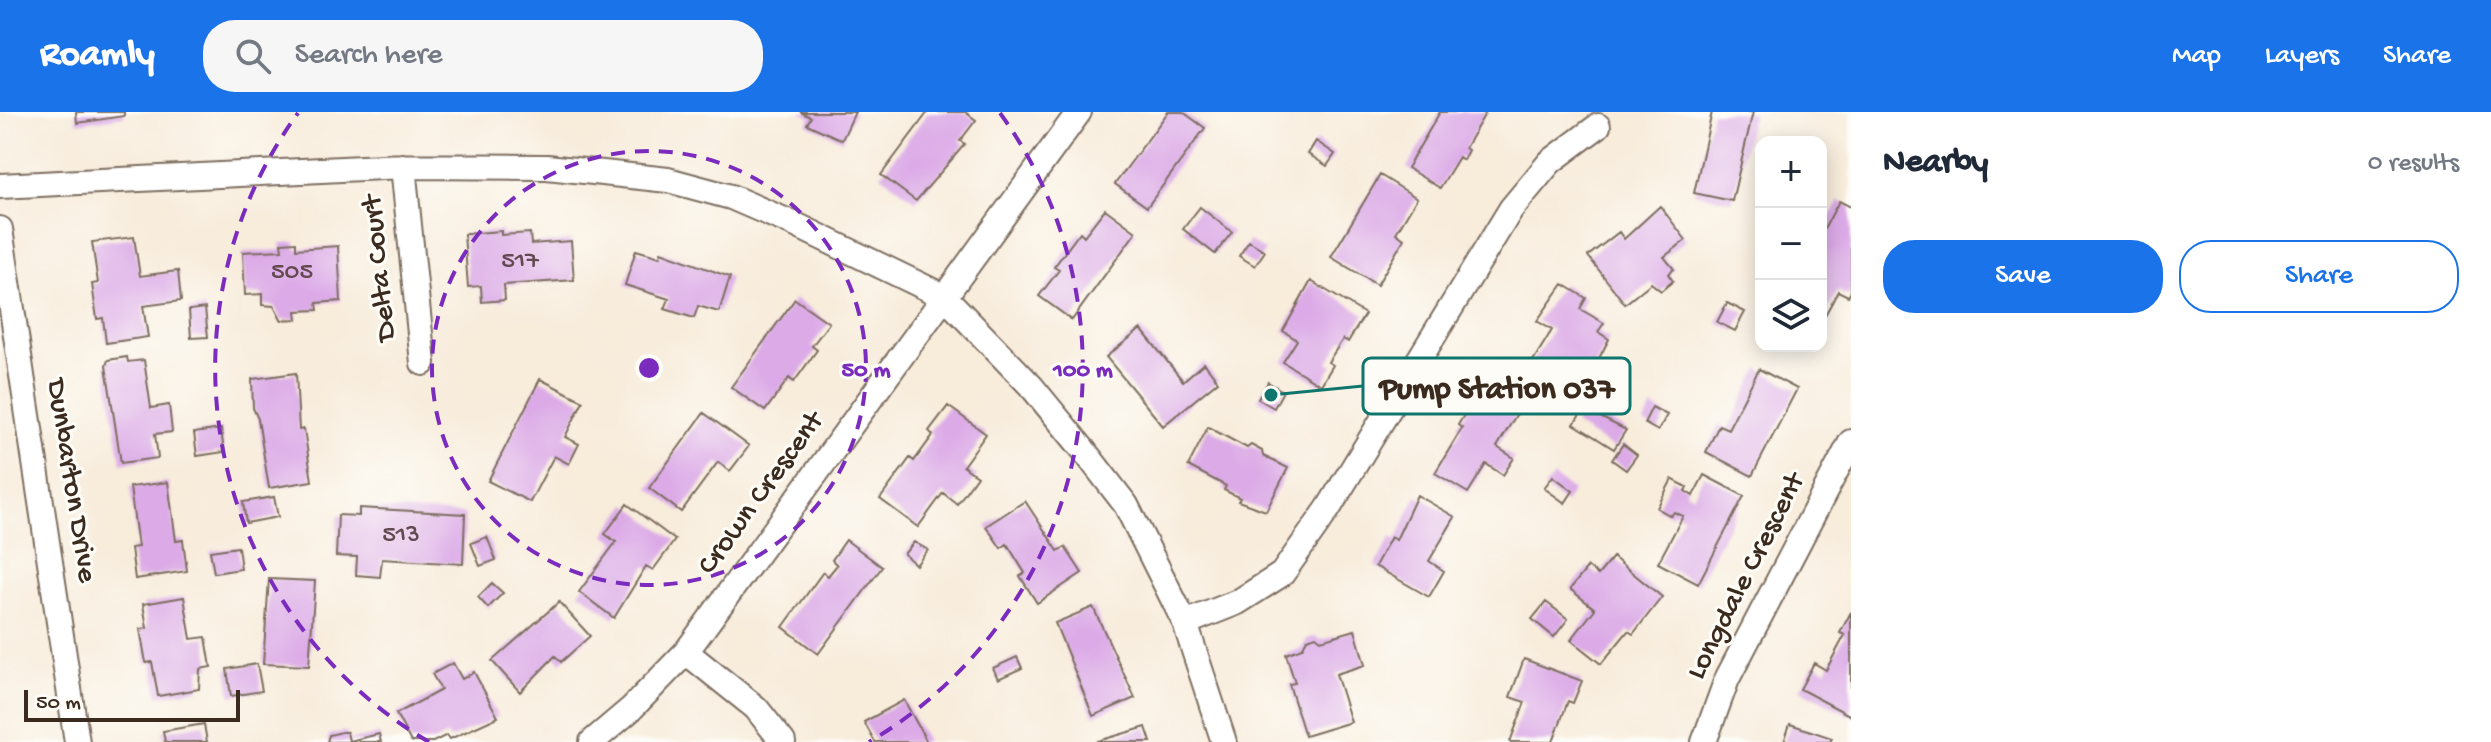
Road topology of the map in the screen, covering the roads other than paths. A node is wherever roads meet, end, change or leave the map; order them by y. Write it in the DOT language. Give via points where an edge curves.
graph roads {
  1 [pos="1079,112"];
  2 [pos="1598,126"];
  3 [pos="403,166"];
  4 [pos="0,186"];
  5 [pos="0,229"];
  6 [pos="945,297"];
  7 [pos="423,363"];
  8 [pos="1851,442"];
  9 [pos="1185,623"];
  10 [pos="686,652"];
  11 [pos="77,742"];
  12 [pos="592,742"];
  13 [pos="783,742"];
  14 [pos="1224,742"];
  15 [pos="1704,742"];
  1 -- 6 [label="street, Crown Crescent"];
  2 -- 9 [label="street" via="1550,162 1511,209 1328,509 1282,574 1238,602"];
  3 -- 4 [label="street"];
  3 -- 6 [label="street" via="547,167 668,180 744,203"];
  3 -- 7 [label="street, Delta Court"];
  5 -- 11 [label="street, Dunbarton Drive"];
  6 -- 9 [label="street" via="1032,387 1126,505"];
  6 -- 10 [label="street, Crown Crescent"];
  8 -- 15 [label="street, Longdale Crescent" via="1727,679"];
  9 -- 14 [label="street"];
  10 -- 12 [label="street, Crown Crescent"];
  10 -- 13 [label="street" via="756,708"];
}
